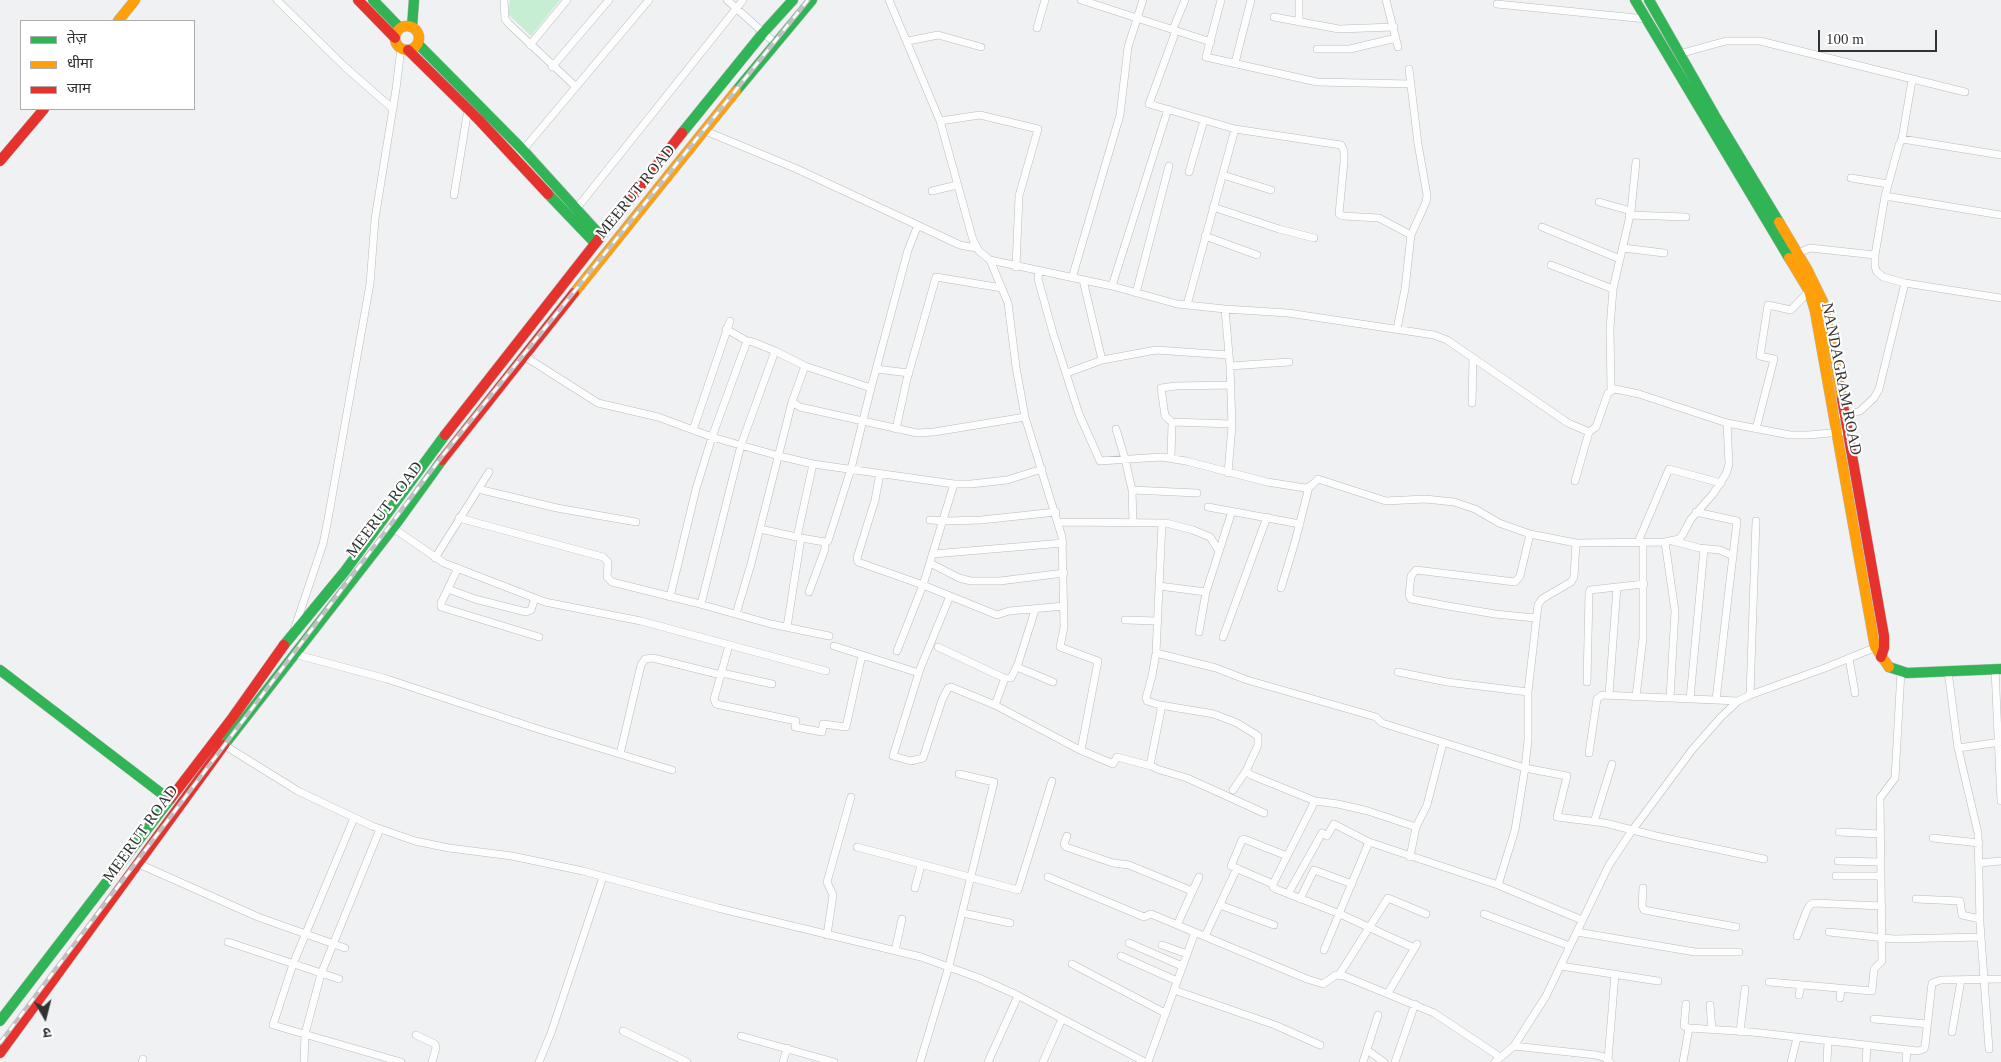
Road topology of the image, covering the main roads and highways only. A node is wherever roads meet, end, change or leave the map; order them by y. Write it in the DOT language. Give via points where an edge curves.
graph roads {
  1 [pos="135,0"];
  2 [pos="358,0"];
  3 [pos="373,0"];
  4 [pos="414,0"];
  5 [pos="793,0"];
  6 [pos="812,0"];
  7 [pos="1635,0"];
  8 [pos="1649,0"];
  9 [pos="119,20"];
  10 [pos="412,27"];
  11 [pos="400,28"];
  12 [pos="395,38"];
  13 [pos="418,44"];
  14 [pos="404,49"];
  15 [pos="1705,107"];
  16 [pos="43,110"];
  17 [pos="0,161"];
  18 [pos="581,220"];
  19 [pos="597,238"];
  20 [pos="608,250"];
  21 [pos="1793,254"];
  22 [pos="1840,416"];
  23 [pos="1842,432"];
  24 [pos="1866,536"];
  25 [pos="1855,538"];
  26 [pos="1880,646"];
  27 [pos="1998,669"];
  28 [pos="0,670"];
  29 [pos="170,800"];
  30 [pos="179,808"];
  31 [pos="0,1022"];
  32 [pos="0,1053"];
  1 -- 9 [label="main road"];
  2 -- 12 [label="main road"];
  3 -- 11 [label="main road"];
  4 -- 10 [label="main road"];
  5 -- 19 [label="main road, MEERUT ROAD"];
  6 -- 20 [label="main road, MEERUT ROAD"];
  7 -- 15 [label="main road, NANDAGRAM ROAD"];
  8 -- 15 [label="main road, NANDAGRAM ROAD"];
  10 -- 11 [label="main road"];
  10 -- 13 [label="main road" via="418,32"];
  11 -- 12 [label="main road"];
  12 -- 14 [label="main road"];
  13 -- 14 [label="main road"];
  13 -- 18 [label="main road" via="577,208"];
  14 -- 18 [label="main road"];
  15 -- 21 [label="main road, NANDAGRAM ROAD"];
  16 -- 17 [label="main road"];
  18 -- 19 [label="main road"];
  19 -- 20 [label="main road"];
  19 -- 29 [label="main road, MEERUT ROAD"];
  20 -- 30 [label="main road, MEERUT ROAD" via="438,464"];
  21 -- 22 [label="main road, NANDAGRAM ROAD" via="1816,311"];
  21 -- 22 [label="main road, NANDAGRAM ROAD" via="1823,302"];
  22 -- 23 [label="main road, NANDAGRAM ROAD"];
  23 -- 24 [label="main road, NANDAGRAM ROAD"];
  23 -- 25 [label="main road, NANDAGRAM ROAD"];
  24 -- 25 [label="main road"];
  24 -- 26 [label="main road, NANDAGRAM ROAD"];
  25 -- 26 [label="main road, NANDAGRAM ROAD"];
  26 -- 27 [label="main road, NANDAGRAM ROAD" via="1881,657 1890,668 1907,673"];
  28 -- 29 [label="main road"];
  29 -- 30 [label="main road"];
  29 -- 31 [label="main road, MEERUT ROAD"];
  30 -- 32 [label="main road, MEERUT ROAD"];
}
